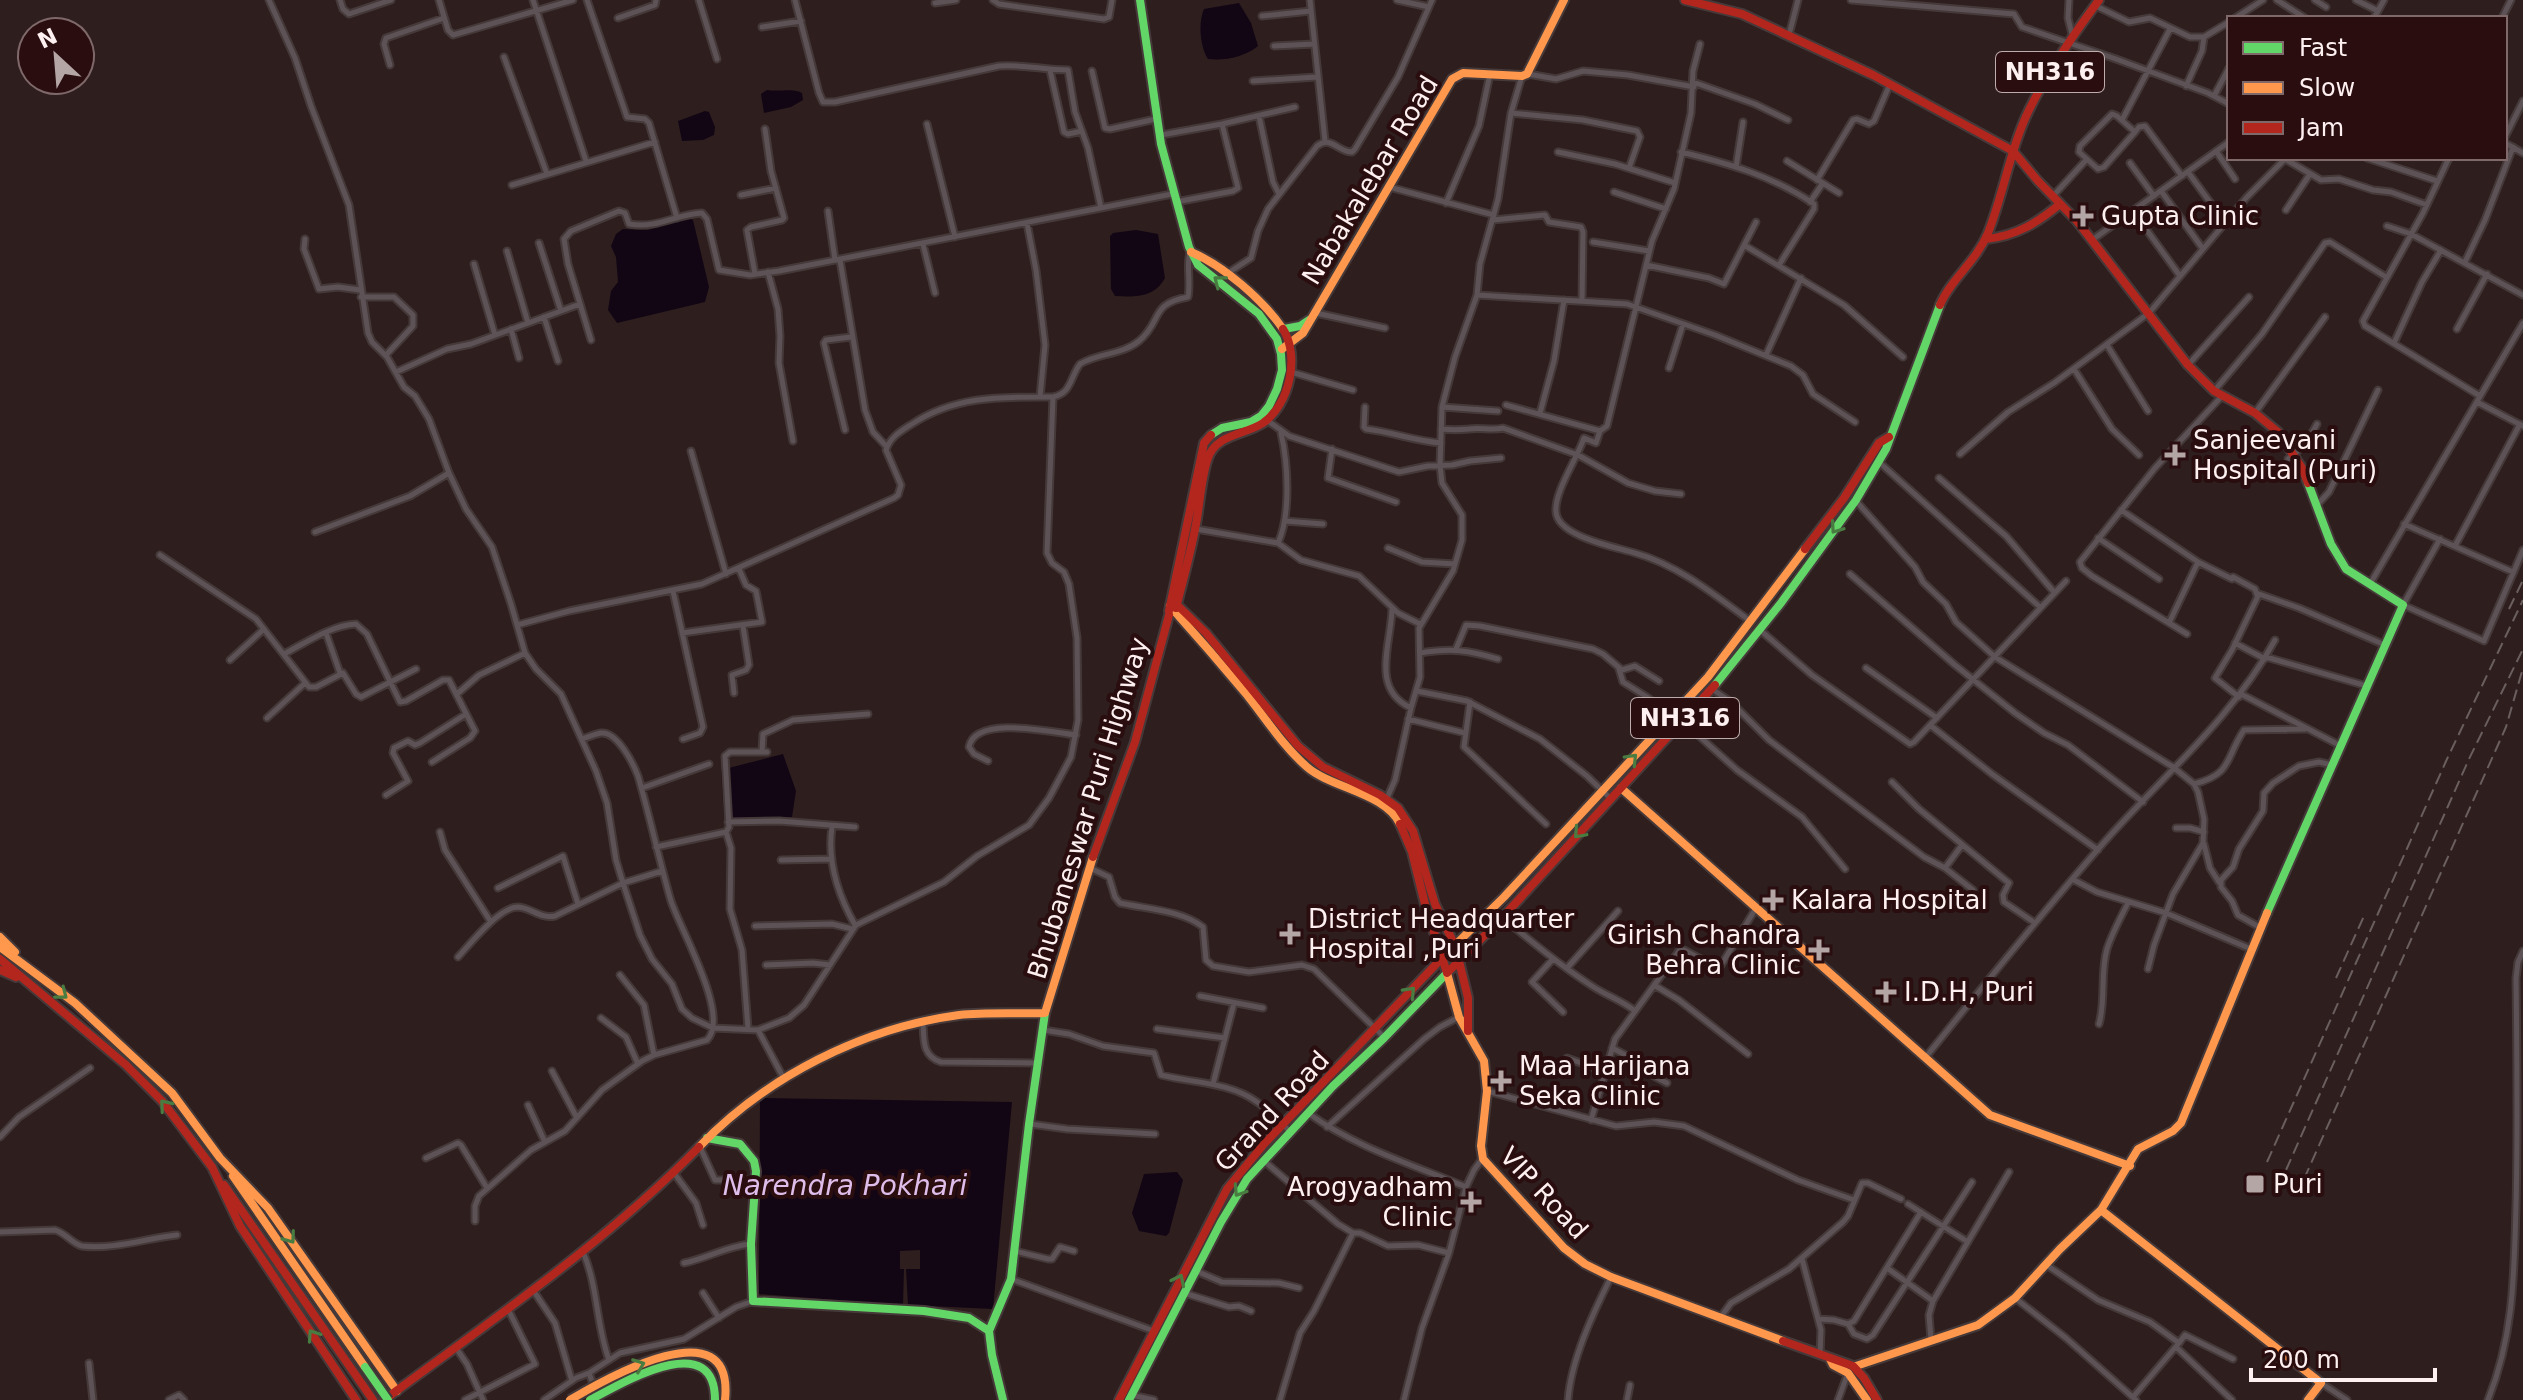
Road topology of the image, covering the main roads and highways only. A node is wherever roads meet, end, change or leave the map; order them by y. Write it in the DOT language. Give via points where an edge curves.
graph roads {
  1 [pos="1140,0"];
  2 [pos="1147,0"];
  3 [pos="1564,0"];
  4 [pos="1685,0"];
  5 [pos="2097,3"];
  6 [pos="1143,12"];
  7 [pos="2013,151"];
  8 [pos="2060,204"];
  9 [pos="1986,239"];
  10 [pos="1191,252"];
  11 [pos="1244,295"];
  12 [pos="1314,315"];
  13 [pos="1269,319"];
  14 [pos="1284,329"];
  15 [pos="1291,343"];
  16 [pos="1282,349"];
  17 [pos="1889,437"];
  18 [pos="1208,446"];
  19 [pos="1173,607"];
  20 [pos="1344,782"];
  21 [pos="1621,788"];
  22 [pos="0,937"];
  23 [pos="1455,946"];
  24 [pos="0,947"];
  25 [pos="1443,957"];
  26 [pos="0,959"];
  27 [pos="1459,961"];
  28 [pos="0,970"];
  29 [pos="34,972"];
  30 [pos="1447,973"];
  31 [pos="31,983"];
  32 [pos="1045,1013"];
  33 [pos="1468,1031"];
  34 [pos="1286,1128"];
  35 [pos="707,1138"];
  36 [pos="220,1158"];
  37 [pos="2130,1166"];
  38 [pos="212,1167"];
  39 [pos="2101,1210"];
  40 [pos="989,1331"];
  41 [pos="1830,1359"];
  42 [pos="1856,1366"];
  43 [pos="397,1391"];
  44 [pos="1130,1398"];
  45 [pos="2311,1399"];
  46 [pos="356,1400"];
  47 [pos="373,1400"];
  48 [pos="386,1400"];
  49 [pos="570,1400"];
  50 [pos="590,1400"];
  51 [pos="715,1400"];
  52 [pos="725,1400"];
  53 [pos="1003,1400"];
  54 [pos="1119,1400"];
  55 [pos="1867,1400"];
  56 [pos="1877,1400"];
  1 -- 6 [label="main road"];
  2 -- 6 [label="main road"];
  3 -- 12 [label="main road, Nabakalebar Road" via="1524,75 1454,76"];
  4 -- 7 [label="main road" via="1742,14 1890,84"];
  5 -- 7 [label="main road, NH316" via="2029,110"];
  6 -- 10 [label="main road" via="1150,87"];
  7 -- 8 [label="main road"];
  7 -- 9 [label="main road, NH316"];
  8 -- 9 [label="main road" via="2022,232"];
  8 -- 37 [label="main road" via="2188,365 2218,393 2278,432 2317,505 2339,561 2403,605 2251,949 2181,1123 2138,1149"];
  9 -- 17 [label="main road, NH316" via="1944,296"];
  11 -- 10 [label="main road, one-way" via="1197,264"];
  10 -- 11 [label="main road" via="1228,273"];
  11 -- 13 [label="main road"];
  12 -- 14 [label="main road" via="1300,326"];
  12 -- 15 [label="main road, Nabakalebar Road"];
  13 -- 14 [label="main road"];
  13 -- 16 [label="main road"];
  14 -- 15 [label="main road"];
  15 -- 16 [label="main road, Nabakalebar Road"];
  15 -- 18 [label="main road" via="1291,372 1275,411 1252,430"];
  16 -- 18 [label="main road" via="1282,373 1262,417 1216,430"];
  17 -- 21 [label="main road, NH316, one-way" via="1856,500 1760,629"];
  23 -- 17 [label="main road, NH316, one-way" via="1708,677 1844,498 1879,443"];
  18 -- 19 [label="main road"];
  18 -- 19 [label="main road" via="1195,529"];
  19 -- 20 [label="main road" via="1206,633 1298,746"];
  19 -- 32 [label="main road, Bhubaneswar Puri Highway" via="1135,742 1089,867"];
  20 -- 23 [label="main road, VIP Road" via="1387,798 1401,810"];
  20 -- 25 [label="main road, VIP Road" via="1384,806 1402,826"];
  21 -- 27 [label="main road, NH316, one-way"];
  21 -- 37 [label="main road" via="1990,1115"];
  22 -- 29 [label="main road"];
  23 -- 25 [label="main road, NH316"];
  23 -- 27 [label="main road, VIP Road"];
  24 -- 29 [label="main road"];
  25 -- 30 [label="main road, VIP Road"];
  34 -- 25 [label="main road, Grand Road, one-way"];
  26 -- 31 [label="main road"];
  27 -- 30 [label="main road, NH316"];
  27 -- 33 [label="main road, VIP Road" via="1468,998"];
  28 -- 31 [label="main road"];
  29 -- 36 [label="main road, one-way" via="172,1093"];
  30 -- 33 [label="main road, VIP Road"];
  30 -- 34 [label="main road, Grand Road"];
  38 -- 31 [label="main road, one-way" via="162,1101"];
  32 -- 35 [label="main road" via="986,1013 923,1022 864,1039 783,1077"];
  32 -- 40 [label="main road, Bhubaneswar Puri Highway" via="1011,1279"];
  33 -- 41 [label="main road, VIP Road" via="1484,1061 1483,1159 1564,1248 1611,1277"];
  34 -- 44 [label="main road, Grand Road, one-way" via="1236,1195"];
  54 -- 34 [label="main road, Grand Road, one-way" via="1227,1189"];
  35 -- 40 [label="main road" via="740,1144 754,1161 753,1301 924,1311 969,1318"];
  35 -- 43 [label="main road" via="583,1251"];
  36 -- 43 [label="main road, one-way" via="268,1208"];
  36 -- 48 [label="main road, bridge"];
  37 -- 39 [label="main road"];
  46 -- 38 [label="main road, one-way" via="240,1226"];
  38 -- 47 [label="main road"];
  39 -- 42 [label="main road" via="2015,1298 1978,1325"];
  39 -- 45 [label="main road" via="2321,1383"];
  40 -- 53 [label="main road"];
  41 -- 42 [label="main road, VIP Road"];
  41 -- 55 [label="main road, VIP Road"];
  42 -- 56 [label="main road"];
  43 -- 48 [label="main road"];
  49 -- 52 [label="main road, one-way, bridge" via="616,1374 692,1352 721,1365"];
  50 -- 51 [label="main road, bridge" via="646,1373 688,1363 706,1368 715,1384"];
}
